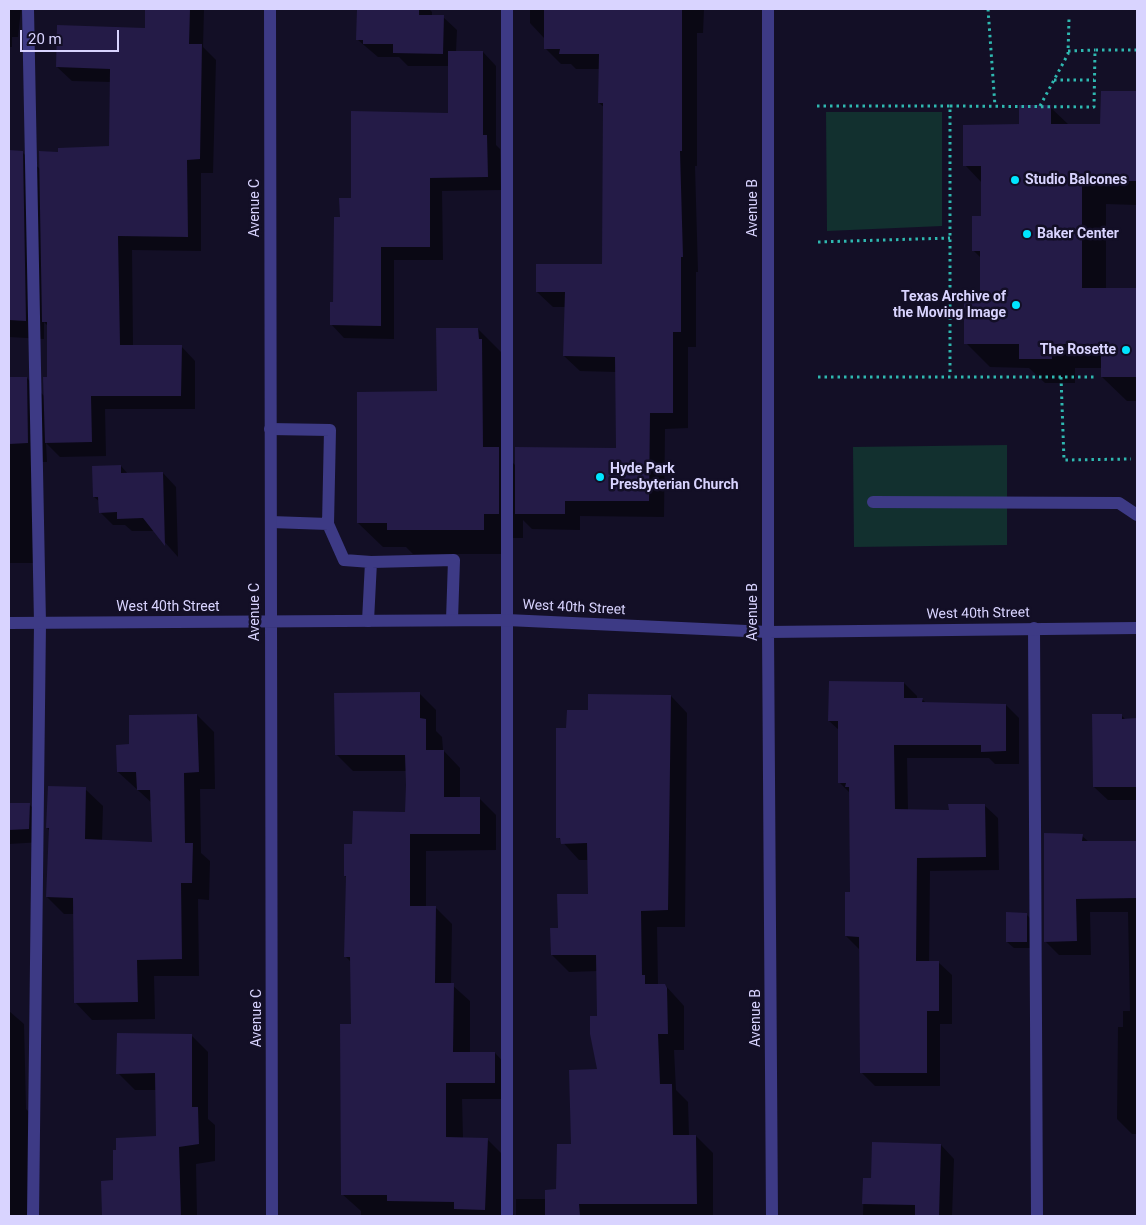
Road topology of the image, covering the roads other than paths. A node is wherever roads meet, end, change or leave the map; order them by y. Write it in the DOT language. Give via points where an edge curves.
graph roads {
  1 [pos="28,9"];
  2 [pos="270,9"];
  3 [pos="507,9"];
  4 [pos="768,9"];
  5 [pos="270,429"];
  6 [pos="873,502"];
  7 [pos="1137,515"];
  8 [pos="270,522"];
  9 [pos="328,524"];
  10 [pos="371,562"];
  11 [pos="452,620"];
  12 [pos="507,620"];
  13 [pos="270,621"];
  14 [pos="368,621"];
  15 [pos="40,622"];
  16 [pos="9,623"];
  17 [pos="1034,628"];
  18 [pos="1137,628"];
  19 [pos="768,632"];
  20 [pos="33,1216"];
  21 [pos="272,1216"];
  22 [pos="507,1216"];
  23 [pos="772,1216"];
  24 [pos="1037,1216"];
  1 -- 15 [label="street"];
  2 -- 5 [label="street, Avenue C"];
  3 -- 12 [label="street"];
  4 -- 19 [label="street, Avenue B"];
  5 -- 8 [label="street, Avenue C"];
  5 -- 9 [label="street" via="330,430"];
  6 -- 7 [label="street" via="1119,503"];
  8 -- 9 [label="street"];
  8 -- 13 [label="street, Avenue C"];
  9 -- 10 [label="street" via="344,560"];
  10 -- 11 [label="street" via="454,560"];
  10 -- 14 [label="street"];
  11 -- 12 [label="street, West 40th Street"];
  11 -- 14 [label="street, West 40th Street"];
  12 -- 19 [label="street, West 40th Street"];
  12 -- 22 [label="street"];
  13 -- 14 [label="street, West 40th Street"];
  13 -- 15 [label="street, West 40th Street"];
  13 -- 21 [label="street, Avenue C"];
  15 -- 16 [label="street, West 40th Street"];
  15 -- 20 [label="street"];
  17 -- 18 [label="street, West 40th Street"];
  17 -- 19 [label="street, West 40th Street"];
  17 -- 24 [label="street"];
  19 -- 23 [label="street, Avenue B"];
}
